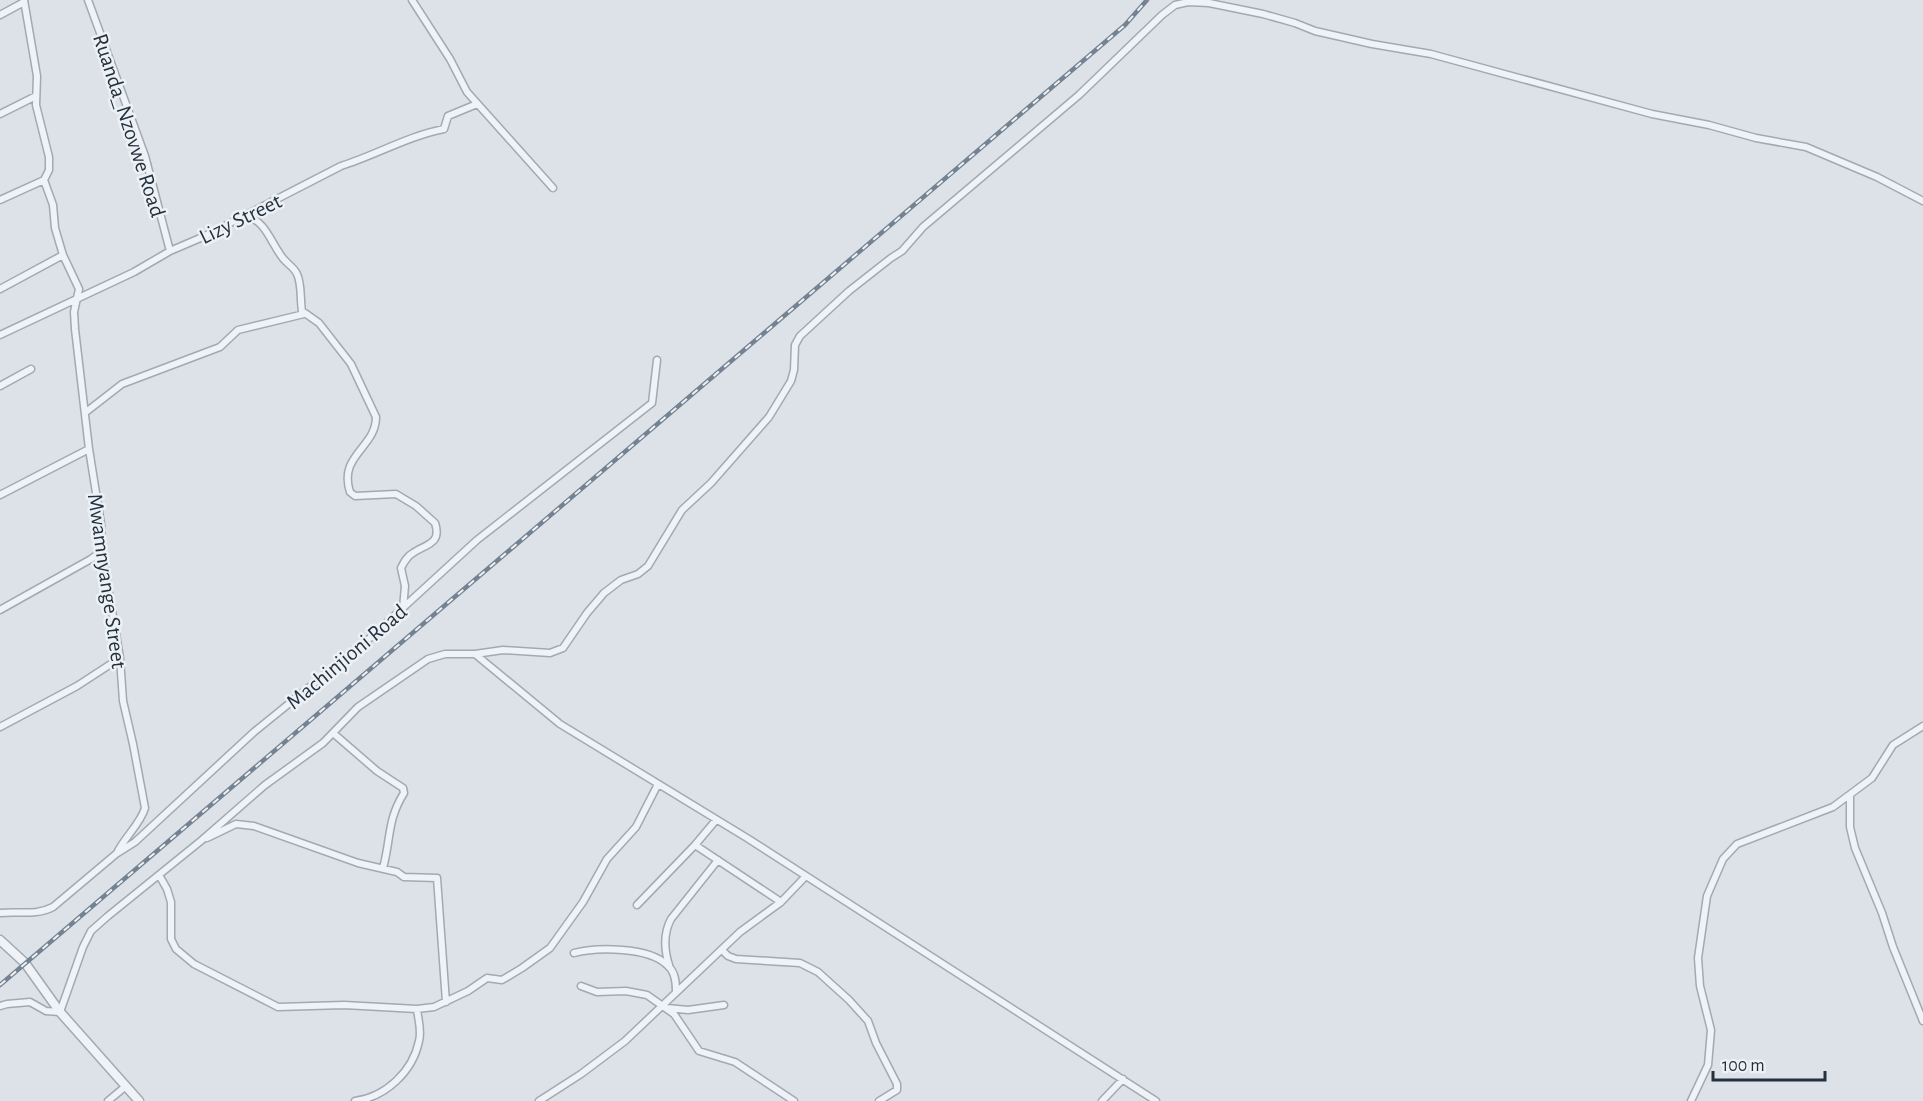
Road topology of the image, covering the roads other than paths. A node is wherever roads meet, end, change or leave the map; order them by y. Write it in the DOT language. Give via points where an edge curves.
graph roads {
  1 [pos="88,0"];
  2 [pos="411,0"];
  3 [pos="24,1"];
  4 [pos="0,15"];
  5 [pos="36,96"];
  6 [pos="477,104"];
  7 [pos="0,114"];
  8 [pos="44,180"];
  9 [pos="553,188"];
  10 [pos="0,200"];
  11 [pos="1923,201"];
  12 [pos="246,215"];
  13 [pos="170,251"];
  14 [pos="63,255"];
  15 [pos="0,289"];
  16 [pos="78,298"];
  17 [pos="60,308"];
  18 [pos="304,314"];
  19 [pos="74,315"];
  20 [pos="0,335"];
  21 [pos="657,360"];
  22 [pos="31,369"];
  23 [pos="0,386"];
  24 [pos="86,412"];
  25 [pos="89,449"];
  26 [pos="0,495"];
  27 [pos="102,551"];
  28 [pos="404,608"];
  29 [pos="0,610"];
  30 [pos="475,654"];
  31 [pos="120,658"];
  32 [pos="1923,726"];
  33 [pos="0,727"];
  34 [pos="333,733"];
  35 [pos="658,784"];
  36 [pos="1850,795"];
  37 [pos="716,820"];
  38 [pos="202,840"];
  39 [pos="695,845"];
  40 [pos="116,854"];
  41 [pos="717,860"];
  42 [pos="383,868"];
  43 [pos="159,875"];
  44 [pos="805,877"];
  45 [pos="781,902"];
  46 [pos="637,905"];
  47 [pos="0,913"];
  48 [pos="0,940"];
  49 [pos="722,950"];
  50 [pos="574,953"];
  51 [pos="669,966"];
  52 [pos="581,986"];
  53 [pos="676,991"];
  54 [pos="446,1002"];
  55 [pos="724,1005"];
  56 [pos="0,1006"];
  57 [pos="664,1006"];
  58 [pos="417,1009"];
  59 [pos="60,1012"];
  60 [pos="1923,1021"];
  61 [pos="1124,1078"];
  62 [pos="126,1086"];
  63 [pos="108,1101"];
  64 [pos="139,1101"];
  65 [pos="355,1101"];
  66 [pos="363,1101"];
  67 [pos="539,1101"];
  68 [pos="794,1101"];
  69 [pos="879,1101"];
  70 [pos="1102,1101"];
  71 [pos="1156,1101"];
  72 [pos="1690,1101"];
  1 -- 13 [label="street, Ruanda_Nzovwe Road" via="145,156"];
  2 -- 6 [label="street"];
  3 -- 4 [label="street"];
  3 -- 5 [label="street" via="37,76"];
  5 -- 7 [label="street"];
  5 -- 8 [label="street" via="49,157"];
  6 -- 9 [label="street"];
  6 -- 12 [label="street, Lizy Street" via="448,116 444,129 341,166"];
  8 -- 10 [label="street"];
  8 -- 14 [label="street"];
  11 -- 30 [label="street" via="1806,147 1652,114 1431,54 1315,32 1263,14 1209,3 1180,3 923,227 902,251 804,331 795,345 791,381 769,417 682,510 648,566 604,593 563,648 550,653 503,650"];
  12 -- 13 [label="street, Lizy Street"];
  12 -- 18 [label="street" via="272,237 298,276"];
  13 -- 16 [label="street, Lizy Street"];
  14 -- 15 [label="street"];
  14 -- 16 [label="street" via="79,286"];
  16 -- 17 [label="street, Lizy Street"];
  16 -- 19 [label="street, Mwamnyange Street"];
  17 -- 19 [label="street"];
  17 -- 20 [label="street, Lizy Street"];
  18 -- 24 [label="street" via="238,330 220,347 122,384"];
  18 -- 28 [label="street" via="319,323 351,364 376,417 370,437 348,470 350,492 355,496 396,494 435,523 432,544 412,553 401,568"];
  19 -- 24 [label="street, Mwamnyange Street"];
  21 -- 28 [label="street, Machinjioni Road" via="652,403 477,540"];
  22 -- 23 [label="street"];
  24 -- 25 [label="street, Mwamnyange Street"];
  25 -- 26 [label="street"];
  25 -- 27 [label="street, Mwamnyange Street"];
  27 -- 29 [label="street"];
  27 -- 31 [label="street, Mwamnyange Street"];
  28 -- 40 [label="street, Machinjioni Road" via="255,732 135,842"];
  30 -- 34 [label="street" via="445,654 428,659 358,707"];
  30 -- 35 [label="street" via="561,724"];
  31 -- 33 [label="street"];
  31 -- 40 [label="street, Mwamnyange Street" via="123,701 145,808"];
  32 -- 36 [label="street" via="1889,749 1875,774"];
  34 -- 38 [label="street"];
  34 -- 42 [label="street" via="377,771 404,788 388,832 389,848"];
  35 -- 37 [label="street"];
  35 -- 54 [label="street" via="636,827 607,859 550,948 502,980 487,978"];
  36 -- 60 [label="street" via="1850,827 1855,848"];
  36 -- 72 [label="street" via="1828,810 1737,844 1723,859 1707,896 1698,958 1700,986 1711,1030 1708,1065"];
  37 -- 39 [label="street"];
  37 -- 44 [label="street"];
  38 -- 42 [label="street" via="236,824 254,826"];
  38 -- 43 [label="street"];
  39 -- 41 [label="street"];
  39 -- 46 [label="street"];
  40 -- 47 [label="street, Machinjioni Road" via="53,907 45,911"];
  41 -- 45 [label="street"];
  41 -- 51 [label="street" via="667,927"];
  42 -- 54 [label="street" via="404,877 438,879"];
  43 -- 58 [label="street" via="171,902 172,944 194,964 230,983 284,1008 344,1005"];
  43 -- 59 [label="street" via="92,931 82,947"];
  44 -- 45 [label="street"];
  44 -- 61 [label="street"];
  45 -- 49 [label="street"];
  48 -- 59 [label="street" via="26,963"];
  49 -- 53 [label="street"];
  49 -- 69 [label="street" via="736,959 806,965 849,1000 868,1021 897,1084 897,1090"];
  50 -- 51 [label="street" via="595,948 617,949 652,957"];
  51 -- 53 [label="street"];
  52 -- 57 [label="street" via="597,992 635,991"];
  53 -- 57 [label="street"];
  54 -- 58 [label="street"];
  55 -- 57 [label="street" via="688,1010"];
  56 -- 59 [label="street" via="30,1002 46,1011"];
  57 -- 67 [label="street" via="613,1051"];
  57 -- 68 [label="street" via="699,1051 735,1062"];
  58 -- 66 [label="street" via="420,1040 408,1066 397,1082"];
  59 -- 62 [label="street"];
  61 -- 70 [label="street"];
  61 -- 71 [label="street"];
  62 -- 63 [label="street"];
  62 -- 64 [label="street"];
  65 -- 66 [label="street"];
}
